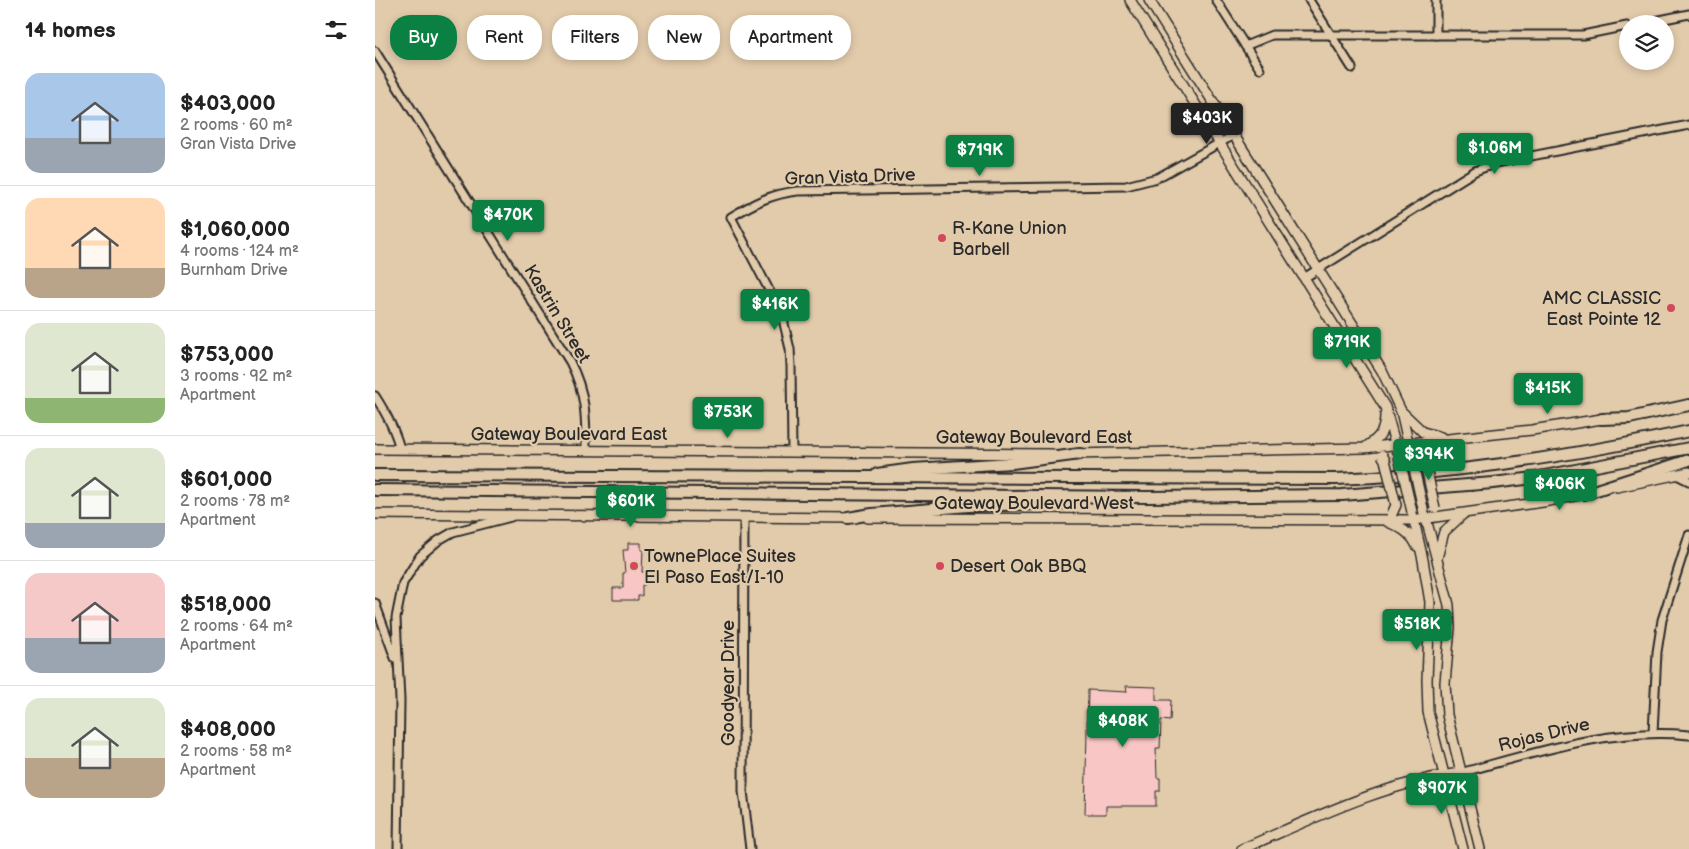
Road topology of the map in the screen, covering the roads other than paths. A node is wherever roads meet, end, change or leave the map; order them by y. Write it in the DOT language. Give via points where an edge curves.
graph roads {
  1 [pos="1130,0"];
  2 [pos="1149,0"];
  3 [pos="1216,0"];
  4 [pos="1309,0"];
  5 [pos="1436,0"];
  6 [pos="1689,14"];
  7 [pos="1674,17"];
  8 [pos="1619,28"];
  9 [pos="1331,34"];
  10 [pos="1436,34"];
  11 [pos="1245,46"];
  12 [pos="375,51"];
  13 [pos="1352,68"];
  14 [pos="1260,69"];
  15 [pos="1689,125"];
  16 [pos="1234,135"];
  17 [pos="1219,142"];
  18 [pos="1318,269"];
  19 [pos="1305,278"];
  20 [pos="375,396"];
  21 [pos="1689,403"];
  22 [pos="1385,407"];
  23 [pos="1401,411"];
  24 [pos="1602,419"];
  25 [pos="1689,431"];
  26 [pos="1446,439"];
  27 [pos="1409,443"];
  28 [pos="1396,445"];
  29 [pos="1364,448"];
  30 [pos="1689,448"];
  31 [pos="375,449"];
  32 [pos="400,449"];
  33 [pos="586,450"];
  34 [pos="792,452"];
  35 [pos="1080,454"];
  36 [pos="1689,460"];
  37 [pos="1689,472"];
  38 [pos="375,475"];
  39 [pos="1677,475"];
  40 [pos="858,478"];
  41 [pos="1689,481"];
  42 [pos="375,490"];
  43 [pos="1584,494"];
  44 [pos="1147,497"];
  45 [pos="375,514"];
  46 [pos="1463,514"];
  47 [pos="519,515"];
  48 [pos="1413,516"];
  49 [pos="1425,516"];
  50 [pos="1449,516"];
  51 [pos="744,517"];
  52 [pos="848,518"];
  53 [pos="1384,521"];
  54 [pos="1689,535"];
  55 [pos="1437,558"];
  56 [pos="1423,560"];
  57 [pos="375,603"];
  58 [pos="398,668"];
  59 [pos="1653,733"];
  60 [pos="1689,735"];
  61 [pos="1460,773"];
  62 [pos="1444,775"];
  63 [pos="398,849"];
  64 [pos="750,849"];
  65 [pos="1242,849"];
  66 [pos="1463,849"];
  67 [pos="1480,849"];
  1 -- 17 [label="main road"];
  2 -- 16 [label="main road"];
  3 -- 11 [label="street"];
  4 -- 9 [label="street"];
  5 -- 10 [label="street"];
  6 -- 7 [label="street"];
  8 -- 10 [label="street" via="1583,35"];
  9 -- 10 [label="street"];
  9 -- 11 [label="street" via="1272,34"];
  9 -- 13 [label="street"];
  11 -- 14 [label="street"];
  12 -- 33 [label="street, Kastrin Street" via="574,370 584,395"];
  15 -- 18 [label="street" via="1496,163 1475,171"];
  16 -- 17 [label="street, Gran Vista Drive"];
  16 -- 18 [label="main road"];
  17 -- 19 [label="main road"];
  17 -- 34 [label="street, Gran Vista Drive" via="1173,170 1133,185 785,192 758,200 731,217 782,315 790,349"];
  18 -- 19 [label="street"];
  18 -- 23 [label="main road" via="1382,371"];
  19 -- 22 [label="main road"];
  20 -- 32 [label="street" via="389,419"];
  21 -- 24 [label="highway" via="1629,418"];
  22 -- 28 [label="main road"];
  22 -- 29 [label="main road" via="1383,432"];
  23 -- 26 [label="main road" via="1423,432"];
  23 -- 27 [label="main road"];
  24 -- 26 [label="main road, Gateway Boulevard East"];
  25 -- 40 [label="highway" via="1527,462 1364,478"];
  26 -- 27 [label="main road, Gateway Boulevard East"];
  26 -- 50 [label="main road, bridge" via="1426,454 1425,463 1435,508"];
  27 -- 28 [label="main road, Gateway Boulevard East"];
  27 -- 49 [label="main road, bridge"];
  28 -- 29 [label="main road, Gateway Boulevard East"];
  28 -- 48 [label="main road, bridge"];
  29 -- 35 [label="main road, Gateway Boulevard East"];
  29 -- 53 [label="main road, bridge" via="1385,460 1396,505"];
  30 -- 44 [label="highway" via="1583,470 1493,483 1342,495"];
  31 -- 32 [label="main road, Gateway Boulevard East"];
  32 -- 33 [label="main road, Gateway Boulevard East"];
  33 -- 34 [label="main road, Gateway Boulevard East"];
  34 -- 35 [label="main road, Gateway Boulevard East"];
  35 -- 40 [label="highway" via="913,469"];
  36 -- 43 [label="highway"];
  37 -- 39 [label="main road, Gateway Boulevard West"];
  38 -- 40 [label="highway"];
  39 -- 41 [label="street"];
  39 -- 43 [label="main road, Gateway Boulevard West"];
  42 -- 44 [label="highway"];
  43 -- 46 [label="main road, Gateway Boulevard West"];
  44 -- 52 [label="highway" via="968,506"];
  45 -- 47 [label="main road, Gateway Boulevard West"];
  46 -- 50 [label="main road, Gateway Boulevard West"];
  46 -- 55 [label="main road" via="1444,532"];
  47 -- 51 [label="main road, Gateway Boulevard West"];
  47 -- 58 [label="street" via="453,532 420,556 403,583 397,608"];
  48 -- 49 [label="main road, Gateway Boulevard West"];
  48 -- 53 [label="main road, Gateway Boulevard West"];
  48 -- 56 [label="main road"];
  49 -- 50 [label="main road, Gateway Boulevard West"];
  49 -- 55 [label="main road"];
  51 -- 52 [label="main road, Gateway Boulevard West"];
  51 -- 64 [label="street, Goodyear Drive" via="743,791"];
  52 -- 53 [label="main road, Gateway Boulevard West"];
  53 -- 56 [label="main road" via="1401,527 1412,537"];
  54 -- 59 [label="street" via="1662,620"];
  55 -- 61 [label="main road" via="1449,605 1445,700"];
  56 -- 62 [label="main road" via="1431,615 1428,712"];
  57 -- 58 [label="street"];
  58 -- 63 [label="street" via="401,745"];
  59 -- 60 [label="street, Rojas Drive"];
  59 -- 61 [label="street, Rojas Drive" via="1598,738"];
  61 -- 62 [label="main road, Rojas Drive"];
  61 -- 67 [label="main road"];
  62 -- 65 [label="main road, Rojas Drive" via="1369,796"];
  62 -- 66 [label="main road"];
}
